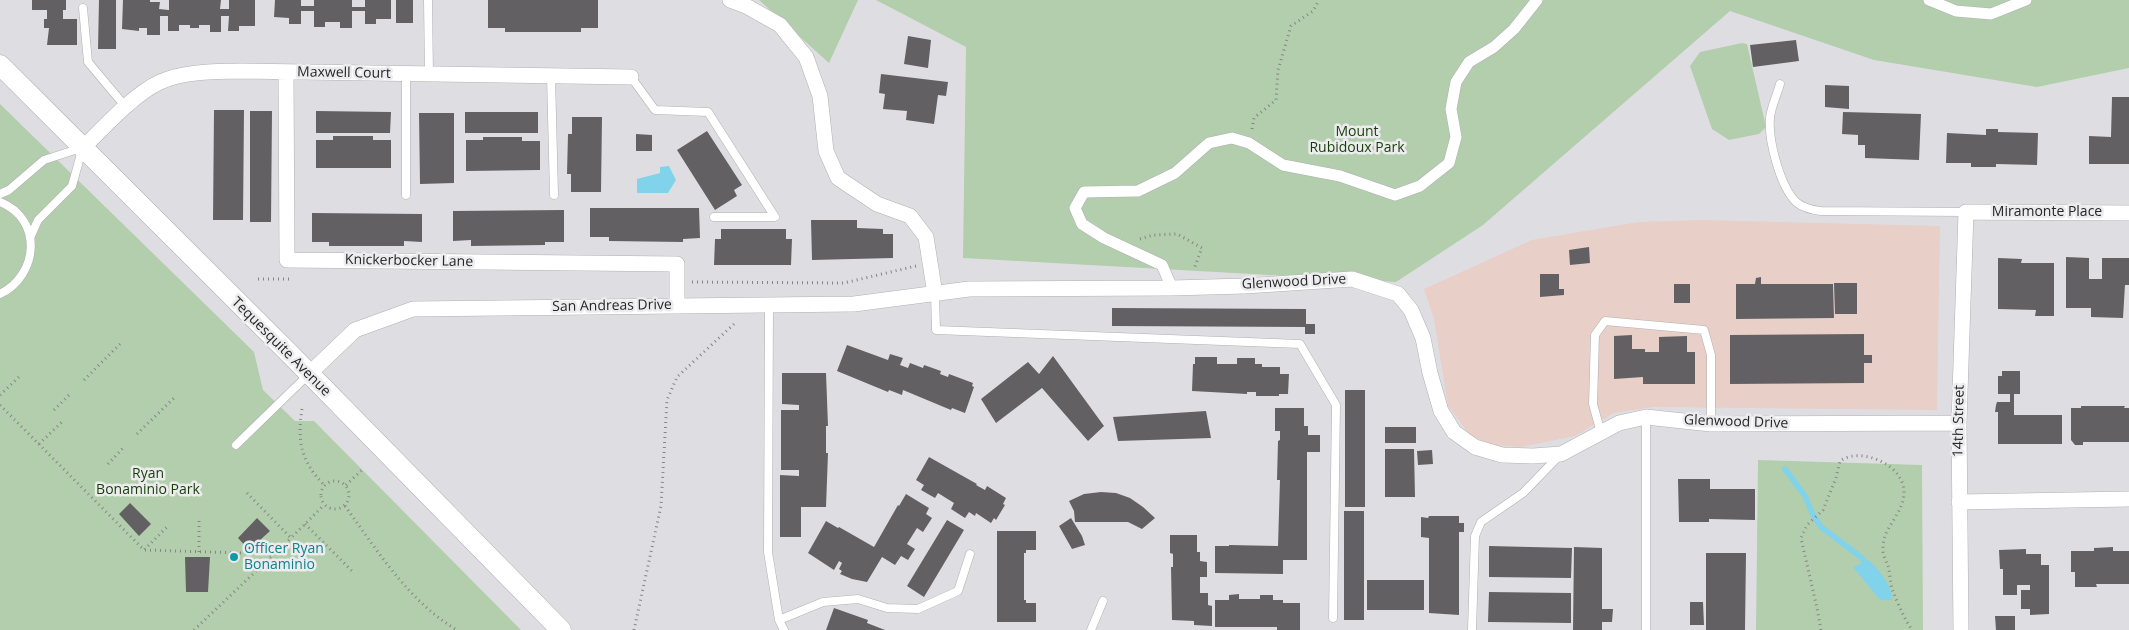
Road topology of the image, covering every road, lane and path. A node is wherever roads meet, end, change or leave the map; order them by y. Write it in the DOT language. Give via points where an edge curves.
graph roads {
  1 [pos="428,0"];
  2 [pos="730,0"];
  3 [pos="1319,0"];
  4 [pos="1537,0"];
  5 [pos="1929,0"];
  6 [pos="2026,0"];
  7 [pos="83,8"];
  8 [pos="0,65"];
  9 [pos="286,72"];
  10 [pos="406,74"];
  11 [pos="429,74"];
  12 [pos="551,76"];
  13 [pos="631,77"];
  14 [pos="1780,84"];
  15 [pos="125,106"];
  16 [pos="1249,143"];
  17 [pos="83,148"];
  18 [pos="0,194"];
  19 [pos="406,195"];
  20 [pos="554,195"];
  21 [pos="0,202"];
  22 [pos="1966,212"];
  23 [pos="2129,212"];
  24 [pos="714,217"];
  25 [pos="30,238"];
  26 [pos="1138,240"];
  27 [pos="1194,269"];
  28 [pos="1172,288"];
  29 [pos="0,294"];
  30 [pos="935,294"];
  31 [pos="769,304"];
  32 [pos="677,305"];
  33 [pos="734,324"];
  34 [pos="120,344"];
  35 [pos="309,374"];
  36 [pos="20,376"];
  37 [pos="84,380"];
  38 [pos="0,395"];
  39 [pos="69,395"];
  40 [pos="174,398"];
  41 [pos="0,405"];
  42 [pos="302,409"];
  43 [pos="54,410"];
  44 [pos="1646,417"];
  45 [pos="64,420"];
  46 [pos="1959,423"];
  47 [pos="1711,424"];
  48 [pos="1601,433"];
  49 [pos="138,434"];
  50 [pos="39,444"];
  51 [pos="236,445"];
  52 [pos="124,448"];
  53 [pos="1561,454"];
  54 [pos="108,464"];
  55 [pos="364,468"];
  56 [pos="324,485"];
  57 [pos="346,485"];
  58 [pos="247,493"];
  59 [pos="2129,499"];
  60 [pos="1959,502"];
  61 [pos="324,505"];
  62 [pos="345,506"];
  63 [pos="199,518"];
  64 [pos="305,524"];
  65 [pos="169,525"];
  66 [pos="291,538"];
  67 [pos="144,550"];
  68 [pos="199,552"];
  69 [pos="274,554"];
  70 [pos="970,554"];
  71 [pos="354,573"];
  72 [pos="1103,601"];
  73 [pos="1333,618"];
  74 [pos="779,620"];
  75 [pos="194,630"];
  76 [pos="457,630"];
  77 [pos="561,630"];
  78 [pos="634,630"];
  79 [pos="784,630"];
  80 [pos="1091,630"];
  81 [pos="1472,630"];
  82 [pos="1646,630"];
  83 [pos="1821,630"];
  84 [pos="1912,630"];
  85 [pos="1961,630"];
  1 -- 11 [label="lane"];
  2 -- 30 [label="street" via="780,25 806,57 820,96 826,151 838,178 878,204 910,216 926,237"];
  3 -- 16 [label="path" via="1313,12 1291,26 1278,70 1276,100 1254,118"];
  4 -- 16 [label="street" via="1514,29 1494,47 1469,62 1456,82 1451,108 1456,137 1448,163 1420,186 1395,195 1340,176 1284,165"];
  5 -- 6 [label="street" via="1956,11 1991,14"];
  7 -- 15 [label="lane" via="88,62"];
  8 -- 17 [label="street, Tequesquite Avenue"];
  9 -- 10 [label="street, Maxwell Court"];
  9 -- 15 [label="street, Maxwell Court" via="196,73 159,82"];
  9 -- 32 [label="street, Knickerbocker Lane" via="286,260 677,264"];
  10 -- 11 [label="street, Maxwell Court"];
  10 -- 19 [label="lane"];
  11 -- 12 [label="street, Maxwell Court"];
  12 -- 13 [label="street, Maxwell Court"];
  12 -- 20 [label="lane"];
  13 -- 24 [label="lane" via="654,110 708,112 775,217"];
  14 -- 22 [label="lane" via="1770,118 1773,141 1779,171 1797,203 1821,212"];
  15 -- 17 [label="street, Maxwell Court"];
  16 -- 28 [label="street" via="1232,138 1209,143 1175,173 1138,191 1084,192 1075,208 1082,224 1162,265"];
  17 -- 18 [label="lane" via="44,160"];
  17 -- 25 [label="lane" via="72,186 38,220"];
  17 -- 35 [label="street, Tequesquite Avenue"];
  21 -- 25 [label="lane" via="15,211 25,223"];
  22 -- 23 [label="street, Miramonte Place"];
  22 -- 46 [label="street, 14th Street"];
  25 -- 29 [label="lane" via="29,262 22,277"];
  26 -- 27 [label="path" via="1153,235 1177,234 1202,248"];
  28 -- 30 [label="street, Glenwood Drive" via="969,289"];
  28 -- 53 [label="street, Glenwood Drive" via="1352,279 1398,294 1411,310 1423,338 1441,411 1454,432 1474,447 1502,455"];
  30 -- 31 [label="street, San Andreas Drive" via="854,304"];
  30 -- 73 [label="lane" via="936,330 1300,344 1336,405"];
  31 -- 32 [label="street, San Andreas Drive"];
  31 -- 74 [label="lane" via="768,552"];
  32 -- 35 [label="street, San Andreas Drive" via="413,309 355,330"];
  33 -- 78 [label="path" via="677,377 667,400 661,506"];
  34 -- 37 [label="path"];
  35 -- 51 [label="lane"];
  35 -- 77 [label="street, Tequesquite Avenue"];
  36 -- 38 [label="path"];
  39 -- 43 [label="path"];
  40 -- 49 [label="path"];
  41 -- 50 [label="path"];
  42 -- 56 [label="path" via="299,427 303,452 312,472"];
  44 -- 47 [label="street, Glenwood Drive"];
  44 -- 48 [label="street, Glenwood Drive" via="1619,423"];
  44 -- 82 [label="lane"];
  45 -- 50 [label="path"];
  46 -- 47 [label="street, Glenwood Drive"];
  46 -- 60 [label="street, 14th Street"];
  47 -- 48 [label="lane" via="1712,355 1704,330 1605,321 1595,335 1593,404"];
  48 -- 53 [label="street, Glenwood Drive"];
  50 -- 67 [label="path"];
  52 -- 54 [label="path"];
  53 -- 81 [label="lane" via="1523,493 1481,522 1475,536"];
  55 -- 57 [label="path"];
  56 -- 57 [label="path" via="335,481"];
  56 -- 61 [label="path" via="321,495"];
  57 -- 62 [label="path" via="349,497"];
  58 -- 66 [label="path"];
  59 -- 60 [label="street"];
  60 -- 85 [label="street, 14th Street"];
  61 -- 62 [label="path" via="334,510"];
  61 -- 64 [label="path"];
  62 -- 76 [label="path" via="394,574 424,605"];
  63 -- 68 [label="path"];
  64 -- 66 [label="path"];
  64 -- 71 [label="path"];
  65 -- 67 [label="path"];
  66 -- 69 [label="path"];
  67 -- 68 [label="path"];
  68 -- 69 [label="path"];
  69 -- 75 [label="path"];
  70 -- 74 [label="lane" via="958,591 918,608 887,608 858,599 823,602"];
  72 -- 80 [label="lane"];
  74 -- 79 [label="lane"];
  83 -- 84 [label="path" via="1801,538 1807,525 1823,510 1840,461 1847,456 1863,454 1893,470 1903,482 1902,508 1882,548 1892,588"];
}
